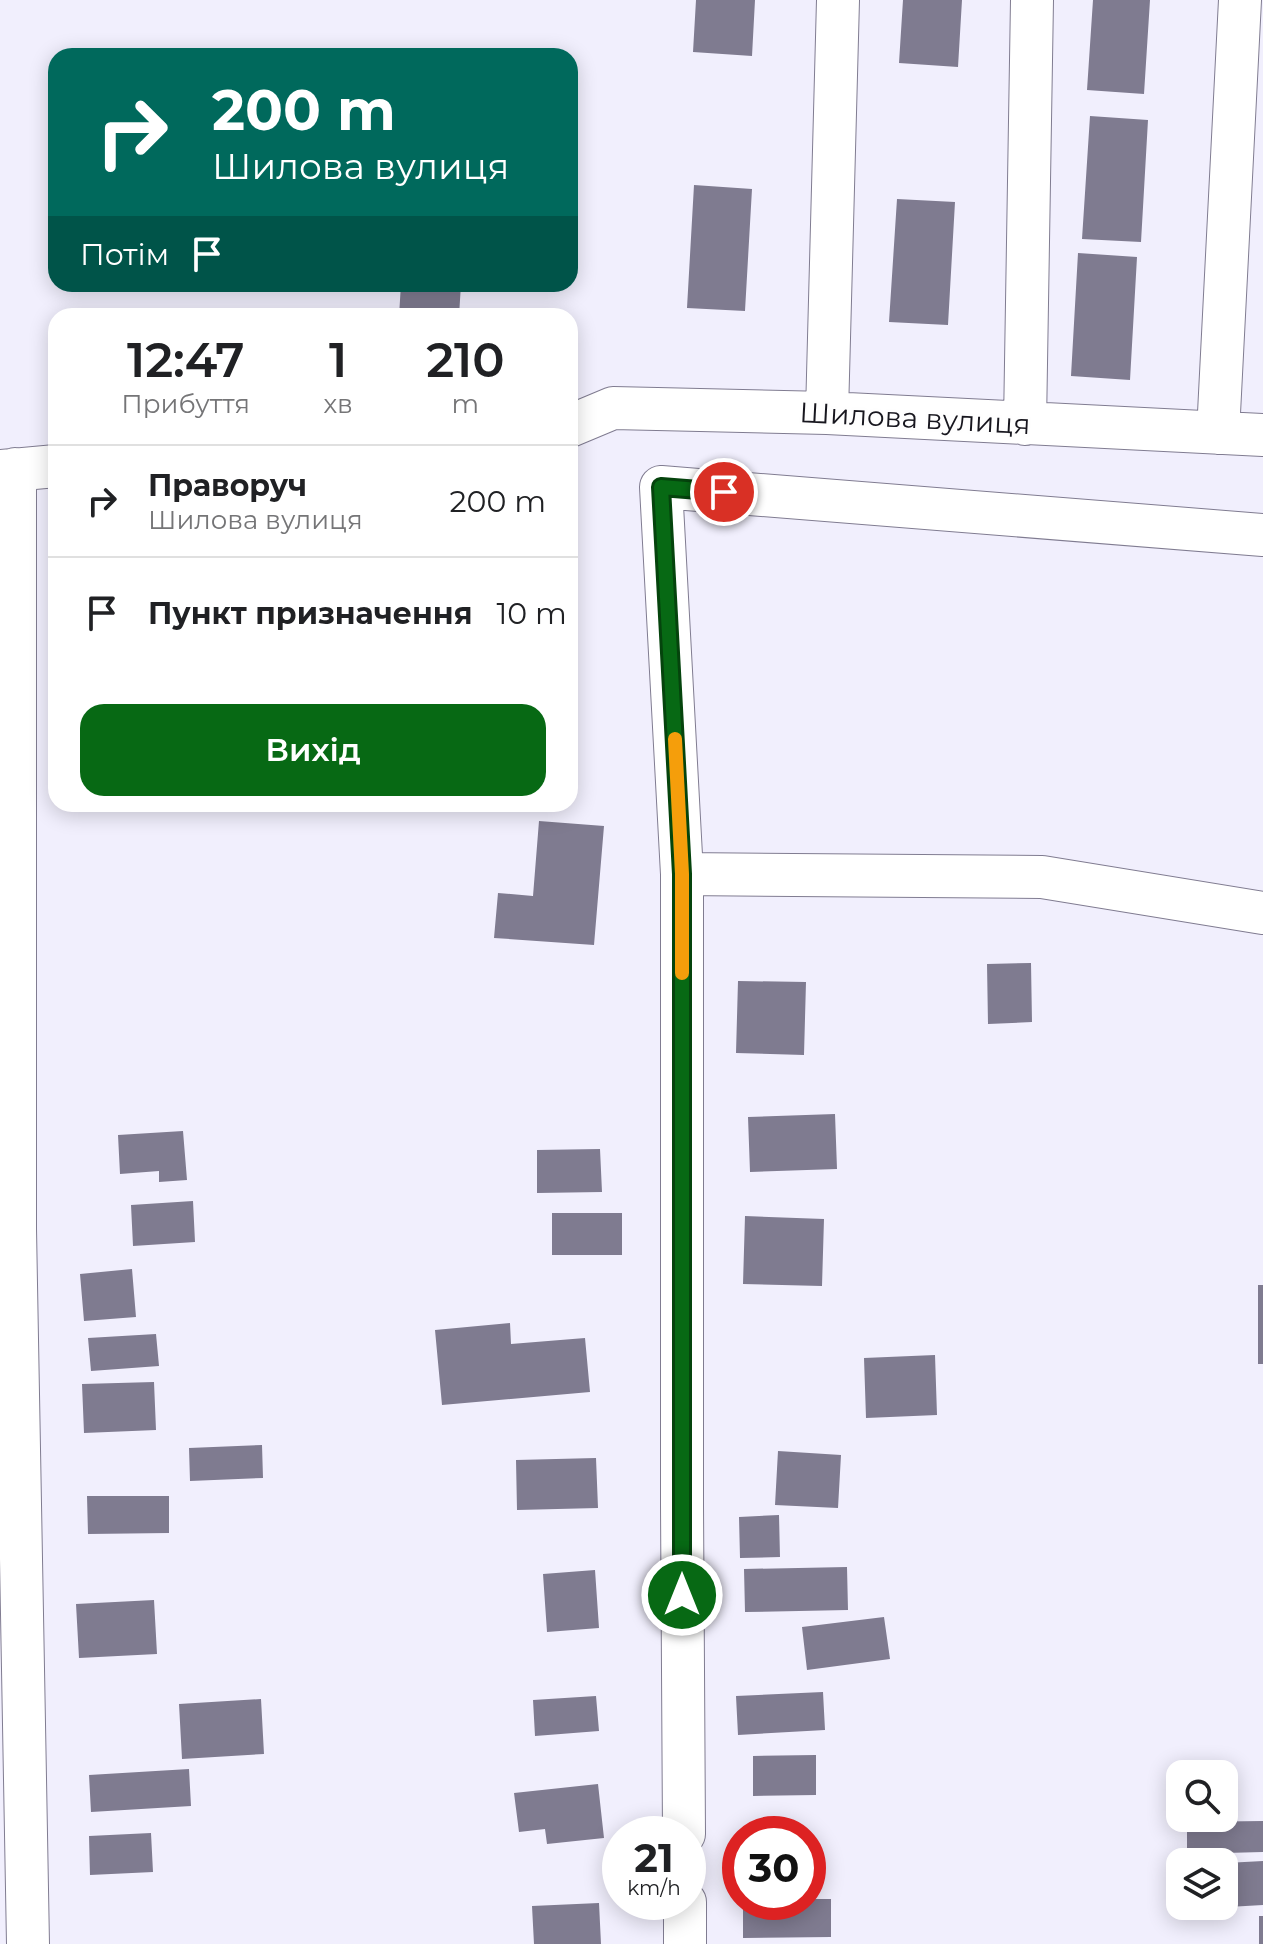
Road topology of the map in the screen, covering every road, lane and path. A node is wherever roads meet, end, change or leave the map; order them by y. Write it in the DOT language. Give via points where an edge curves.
graph roads {
  1 [pos="838,0"];
  2 [pos="1032,0"];
  3 [pos="1240,0"];
  4 [pos="827,413"];
  5 [pos="578,423"];
  6 [pos="1025,424"];
  7 [pos="1218,433"];
  8 [pos="1263,435"];
  9 [pos="24,468"];
  10 [pos="1263,535"];
  11 [pos="682,874"];
  12 [pos="1263,913"];
  13 [pos="684,1816"];
  14 [pos="685,1920"];
  15 [pos="28,1944"];
  16 [pos="685,1944"];
  1 -- 4 [label="street"];
  2 -- 6 [label="street"];
  3 -- 7 [label="street"];
  4 -- 5 [label="street, Шилова вулиця" via="613,408"];
  4 -- 6 [label="street, Шилова вулиця"];
  6 -- 7 [label="street, Шилова вулиця"];
  7 -- 8 [label="street, Шилова вулиця"];
  9 -- 15 [label="street" via="15,1229"];
  10 -- 11 [label="street" via="661,487"];
  11 -- 12 [label="street" via="1042,877"];
  11 -- 13 [label="street"];
  14 -- 16 [label="street"];
}
